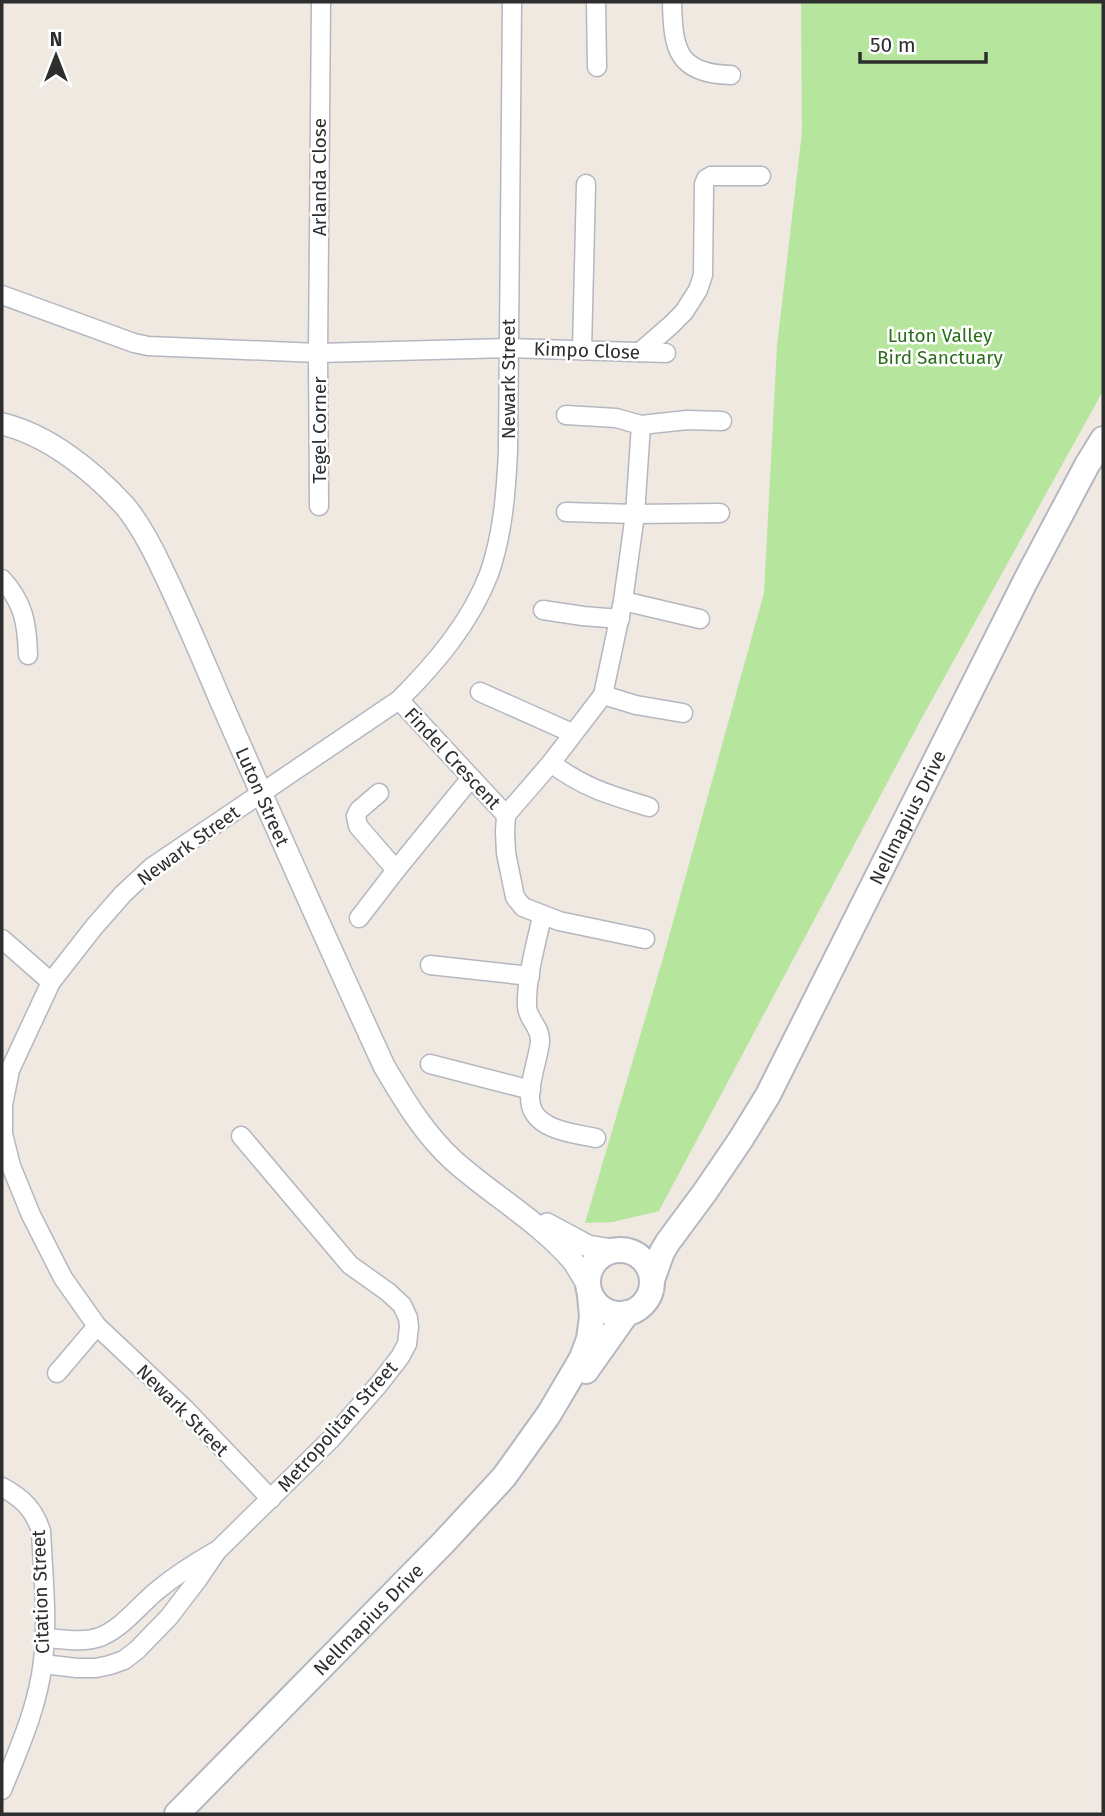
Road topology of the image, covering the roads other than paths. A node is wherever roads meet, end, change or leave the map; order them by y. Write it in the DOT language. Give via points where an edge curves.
graph roads {
  1 [pos="321,2"];
  2 [pos="512,2"];
  3 [pos="596,2"];
  4 [pos="672,2"];
  5 [pos="597,67"];
  6 [pos="731,75"];
  7 [pos="761,176"];
  8 [pos="586,184"];
  9 [pos="2,296"];
  10 [pos="509,348"];
  11 [pos="582,350"];
  12 [pos="640,352"];
  13 [pos="318,353"];
  14 [pos="666,353"];
  15 [pos="566,415"];
  16 [pos="722,421"];
  17 [pos="2,424"];
  18 [pos="641,425"];
  19 [pos="1103,439"];
  20 [pos="319,506"];
  21 [pos="566,512"];
  22 [pos="720,513"];
  23 [pos="635,514"];
  24 [pos="2,579"];
  25 [pos="543,610"];
  26 [pos="622,610"];
  27 [pos="700,619"];
  28 [pos="29,655"];
  29 [pos="480,692"];
  30 [pos="603,695"];
  31 [pos="399,701"];
  32 [pos="683,713"];
  33 [pos="572,733"];
  34 [pos="551,763"];
  35 [pos="471,778"];
  36 [pos="261,793"];
  37 [pos="379,793"];
  38 [pos="649,807"];
  39 [pos="506,815"];
  40 [pos="396,870"];
  41 [pos="542,916"];
  42 [pos="359,918"];
  43 [pos="645,939"];
  44 [pos="2,940"];
  45 [pos="429,965"];
  46 [pos="530,975"];
  47 [pos="51,982"];
  48 [pos="430,1064"];
  49 [pos="531,1090"];
  50 [pos="241,1136"];
  51 [pos="596,1138"];
  52 [pos="705,1192"];
  53 [pos="500,1197"];
  54 [pos="618,1250"];
  55 [pos="652,1280"];
  56 [pos="589,1289"];
  57 [pos="627,1313"];
  58 [pos="97,1326"];
  59 [pos="57,1373"];
  60 [pos="549,1414"];
  61 [pos="2,1487"];
  62 [pos="271,1499"];
  63 [pos="217,1551"];
  64 [pos="46,1638"];
  65 [pos="43,1664"];
  66 [pos="2,1790"];
  67 [pos="177,1814"];
  1 -- 13 [label="street, Arlanda Close"];
  2 -- 10 [label="street, Newark Street"];
  3 -- 5 [label="street"];
  4 -- 6 [label="street" via="676,45 689,64 708,74"];
  7 -- 12 [label="street" via="706,179 703,275 698,290 684,312"];
  8 -- 11 [label="street"];
  9 -- 13 [label="street" via="148,346"];
  10 -- 11 [label="street, Kimpo Close"];
  10 -- 13 [label="street"];
  10 -- 31 [label="street, Newark Street" via="506,498 489,574 457,634"];
  11 -- 12 [label="street, Kimpo Close"];
  12 -- 14 [label="street, Kimpo Close"];
  13 -- 20 [label="street, Tegel Corner"];
  15 -- 18 [label="street" via="616,418"];
  16 -- 18 [label="street"];
  17 -- 36 [label="street, Luton Street" via="51,444 87,470 140,527 173,590"];
  18 -- 23 [label="street"];
  19 -- 52 [label="main road, Nellmapius Drive" via="1025,582 768,1095"];
  21 -- 23 [label="street"];
  22 -- 23 [label="street"];
  23 -- 26 [label="street"];
  24 -- 28 [label="street" via="23,611"];
  25 -- 26 [label="street" via="583,617"];
  26 -- 27 [label="street"];
  26 -- 30 [label="street"];
  29 -- 33 [label="street"];
  30 -- 32 [label="street"];
  30 -- 33 [label="street"];
  31 -- 35 [label="street, Findel Crescent"];
  31 -- 36 [label="street, Newark Street"];
  33 -- 34 [label="street"];
  34 -- 38 [label="street" via="590,788"];
  34 -- 39 [label="street"];
  35 -- 39 [label="street, Findel Crescent"];
  35 -- 40 [label="street"];
  36 -- 47 [label="street, Newark Street" via="152,867 101,919"];
  36 -- 53 [label="street, Luton Street" via="403,1099 452,1159"];
  37 -- 40 [label="street" via="359,810 356,822"];
  39 -- 41 [label="street" via="506,853 515,897 523,907"];
  40 -- 42 [label="street"];
  41 -- 43 [label="street"];
  41 -- 46 [label="street"];
  44 -- 47 [label="street"];
  45 -- 46 [label="street"];
  46 -- 49 [label="street" via="527,1010 540,1041"];
  47 -- 58 [label="street, Newark Street" via="10,1070 3,1134 31,1215 63,1278"];
  48 -- 49 [label="street"];
  49 -- 51 [label="street" via="533,1112 545,1124"];
  50 -- 62 [label="street, Metropolitan Street" via="350,1265 402,1305 410,1327 400,1357 379,1384"];
  52 -- 54 [label="main road, Nellmapius Drive" via="651,1238"];
  52 -- 55 [label="main road, Nellmapius Drive" via="668,1242"];
  53 -- 54 [label="street, Luton Street" via="588,1245"];
  53 -- 56 [label="street, Luton Street" via="555,1243"];
  54 -- 55 [label="main road" via="643,1259"];
  54 -- 56 [label="main road" via="593,1263"];
  55 -- 57 [label="main road" via="646,1301"];
  56 -- 57 [label="main road" via="605,1311"];
  56 -- 60 [label="main road, Nellmapius Drive" via="592,1317 586,1349"];
  57 -- 60 [label="main road, Nellmapius Drive"];
  58 -- 59 [label="street"];
  58 -- 62 [label="street, Newark Street"];
  60 -- 67 [label="main road, Nellmapius Drive" via="504,1477 444,1542"];
  61 -- 64 [label="street, Citation Street" via="25,1502 37,1517"];
  62 -- 63 [label="street, Metropolitan Street"];
  63 -- 64 [label="street, Metropolitan Street" via="159,1589 112,1631 85,1640"];
  63 -- 65 [label="street, Metropolitan Street" via="169,1617 124,1660 96,1668"];
  64 -- 65 [label="street, Citation Street"];
  65 -- 66 [label="street, Citation Street" via="28,1727"];
}
